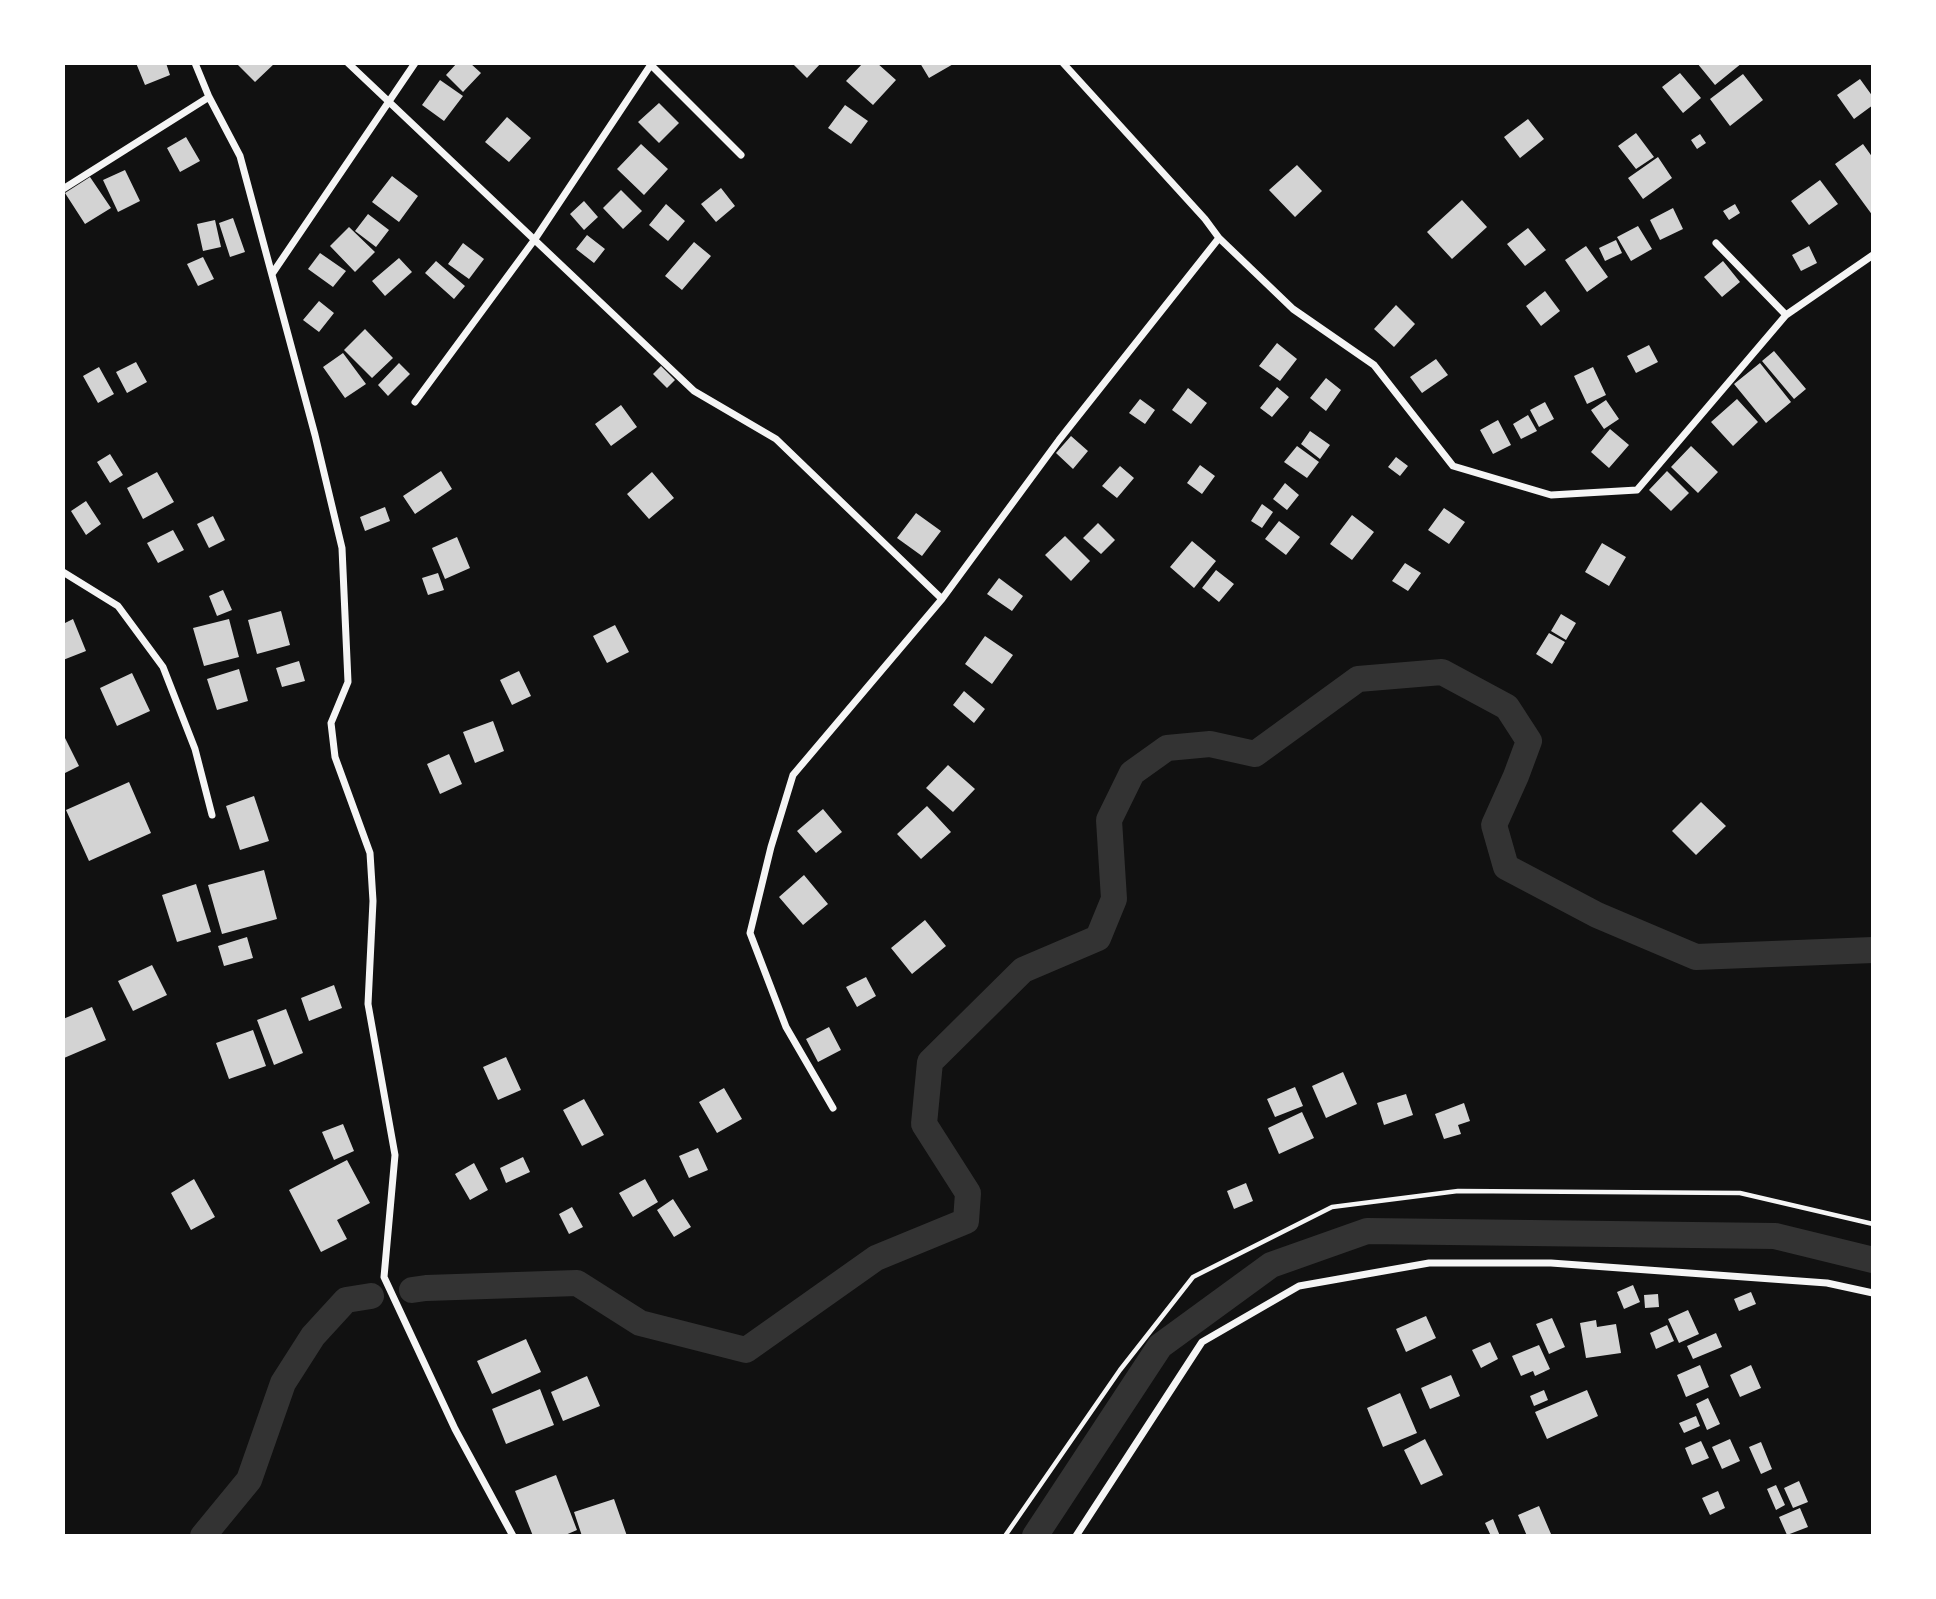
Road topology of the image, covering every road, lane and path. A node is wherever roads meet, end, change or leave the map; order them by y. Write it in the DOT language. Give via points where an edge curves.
graph roads {
  1 [pos="195,63"];
  2 [pos="348,63"];
  3 [pos="415,63"];
  4 [pos="1063,63"];
  5 [pos="651,64"];
  6 [pos="209,97"];
  7 [pos="388,102"];
  8 [pos="741,155"];
  9 [pos="63,189"];
  10 [pos="1219,238"];
  11 [pos="535,239"];
  12 [pos="1716,243"];
  13 [pos="1873,255"];
  14 [pos="272,274"];
  15 [pos="1787,315"];
  16 [pos="415,402"];
  17 [pos="63,572"];
  18 [pos="942,599"];
  19 [pos="212,815"];
  20 [pos="833,1108"];
  21 [pos="1873,1293"];
  22 [pos="513,1536"];
  23 [pos="1076,1536"];
  1 -- 6 [label="street"];
  2 -- 7 [label="street"];
  3 -- 7 [label="street"];
  4 -- 10 [label="street"];
  5 -- 8 [label="street"];
  5 -- 11 [label="street"];
  6 -- 9 [label="street"];
  6 -- 14 [label="street" via="240,156"];
  7 -- 11 [label="street"];
  7 -- 14 [label="street"];
  10 -- 15 [label="street" via="1293,309 1374,365 1453,466 1551,495 1637,490"];
  10 -- 18 [label="street" via="1059,440"];
  11 -- 16 [label="street"];
  11 -- 18 [label="street" via="694,391 776,439"];
  12 -- 15 [label="street"];
  13 -- 15 [label="street"];
  14 -- 22 [label="street" via="342,548 348,682 331,723 335,757 370,853 373,901 368,1004 395,1155 384,1277 455,1429"];
  17 -- 19 [label="street" via="118,606 163,667 195,749"];
  18 -- 20 [label="street" via="793,775 750,933 786,1027"];
  21 -- 23 [label="street" via="1827,1283 1551,1263 1429,1263 1299,1286 1202,1342"];
}
